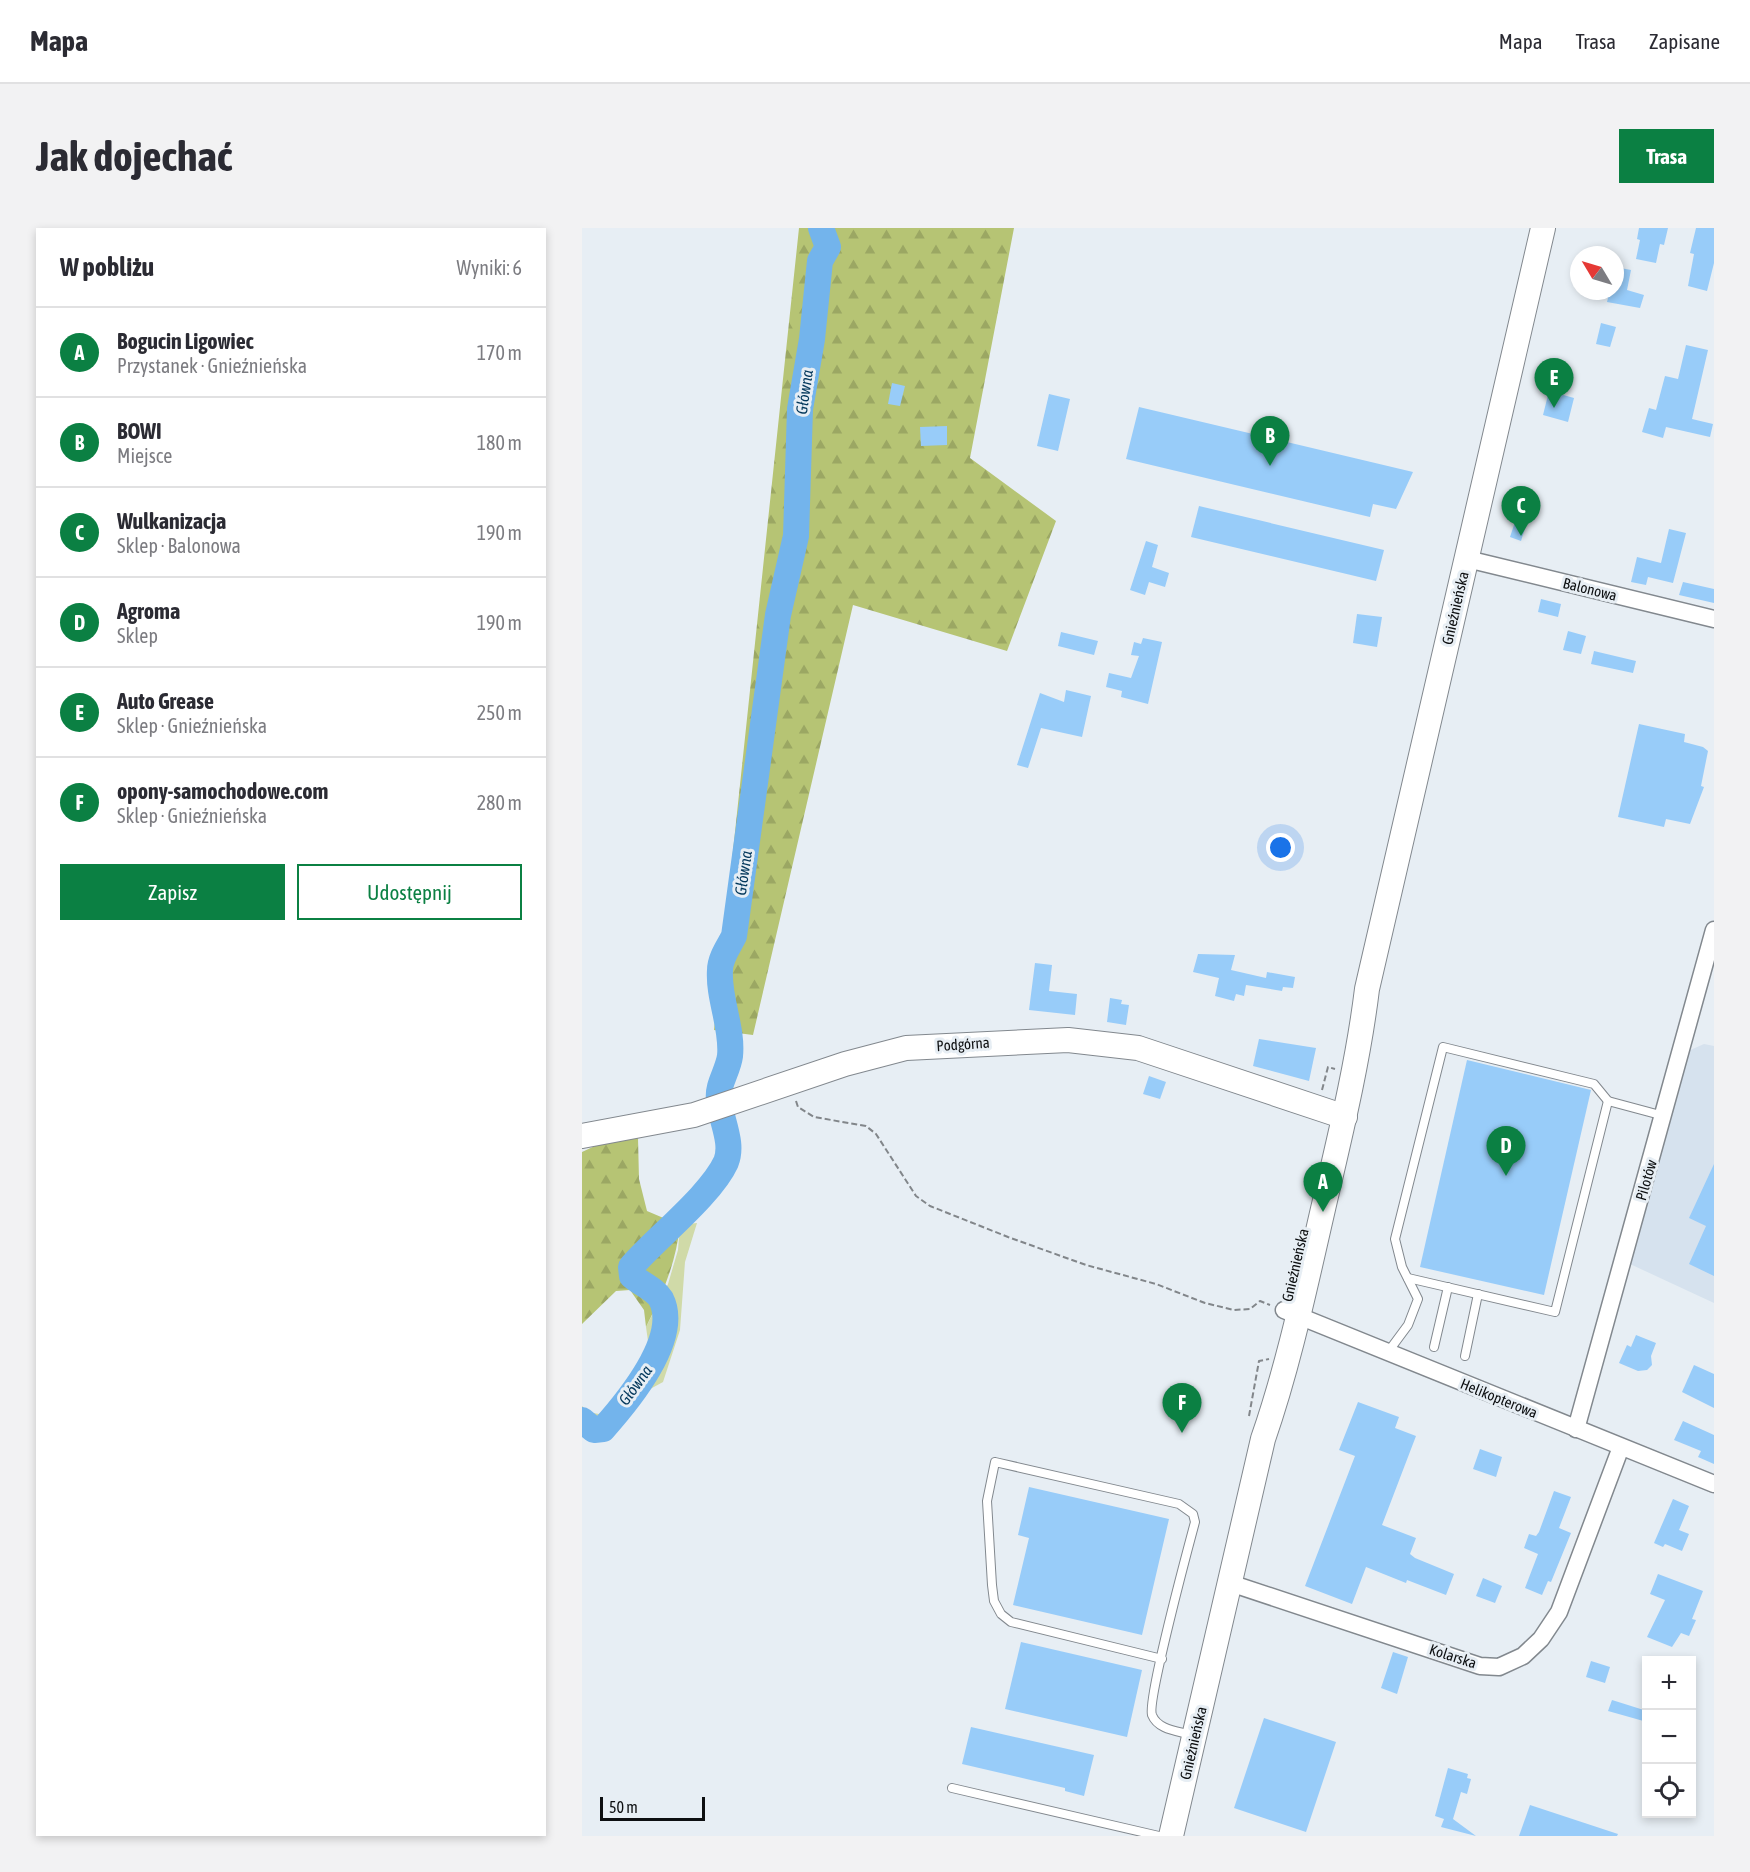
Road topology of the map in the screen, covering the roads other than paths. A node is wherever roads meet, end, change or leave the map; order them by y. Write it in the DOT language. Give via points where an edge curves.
graph roads {
  1 [pos="1543,228"];
  2 [pos="1467,559"];
  3 [pos="1714,619"];
  4 [pos="1714,930"];
  5 [pos="1367,989"];
  6 [pos="1608,1101"];
  7 [pos="1332,1108"];
  8 [pos="1664,1116"];
  9 [pos="582,1136"];
  10 [pos="1408,1278"];
  11 [pos="1448,1287"];
  12 [pos="1478,1294"];
  13 [pos="1292,1313"];
  14 [pos="1434,1347"];
  15 [pos="1387,1353"];
  16 [pos="1465,1356"];
  17 [pos="1576,1429"];
  18 [pos="1263,1439"];
  19 [pos="1621,1447"];
  20 [pos="1714,1484"];
  21 [pos="1230,1583"];
  22 [pos="1162,1659"];
  23 [pos="1194,1735"];
  24 [pos="952,1788"];
  25 [pos="1159,1836"];
  26 [pos="1171,1836"];
  1 -- 2 [label="main road, Gnieźnieńska"];
  2 -- 3 [label="street, Balonowa"];
  2 -- 5 [label="main road, Gnieźnieńska"];
  4 -- 8 [label="street, Pilotów"];
  5 -- 7 [label="main road, Gnieźnieńska"];
  5 -- 7 [label="main road, Gnieźnieńska" via="1361,1039"];
  6 -- 8 [label="lane"];
  6 -- 10 [label="lane" via="1594,1084 1443,1047 1395,1239"];
  6 -- 12 [label="lane" via="1556,1312"];
  7 -- 9 [label="main road, Podgórna" via="1138,1048 1102,1042 987,1042 875,1054 694,1115"];
  7 -- 13 [label="main road, Gnieźnieńska"];
  8 -- 17 [label="street, Pilotów"];
  10 -- 11 [label="lane"];
  10 -- 15 [label="lane" via="1418,1299 1408,1325"];
  11 -- 12 [label="lane"];
  11 -- 14 [label="lane"];
  12 -- 16 [label="lane"];
  13 -- 15 [label="street, Helikopterowa"];
  13 -- 18 [label="main road, Gnieźnieńska" via="1284,1379"];
  13 -- 18 [label="main road, Gnieźnieńska" via="1273,1359"];
  15 -- 17 [label="street, Helikopterowa"];
  17 -- 19 [label="street, Helikopterowa"];
  18 -- 21 [label="main road, Gnieźnieńska"];
  19 -- 20 [label="street, Helikopterowa"];
  19 -- 21 [label="street, Kolarska" via="1559,1612 1541,1640 1523,1656 1499,1667 1480,1666"];
  21 -- 23 [label="main road, Gnieźnieńska"];
  22 -- 22 [label="lane" via="1011,1622 1001,1614 992,1585 987,1501 995,1462 1179,1504 1193,1514 1195,1522"];
  22 -- 23 [label="lane" via="1150,1706 1152,1716 1165,1728"];
  23 -- 26 [label="main road, Gnieźnieńska"];
  24 -- 25 [label="lane"];
}
